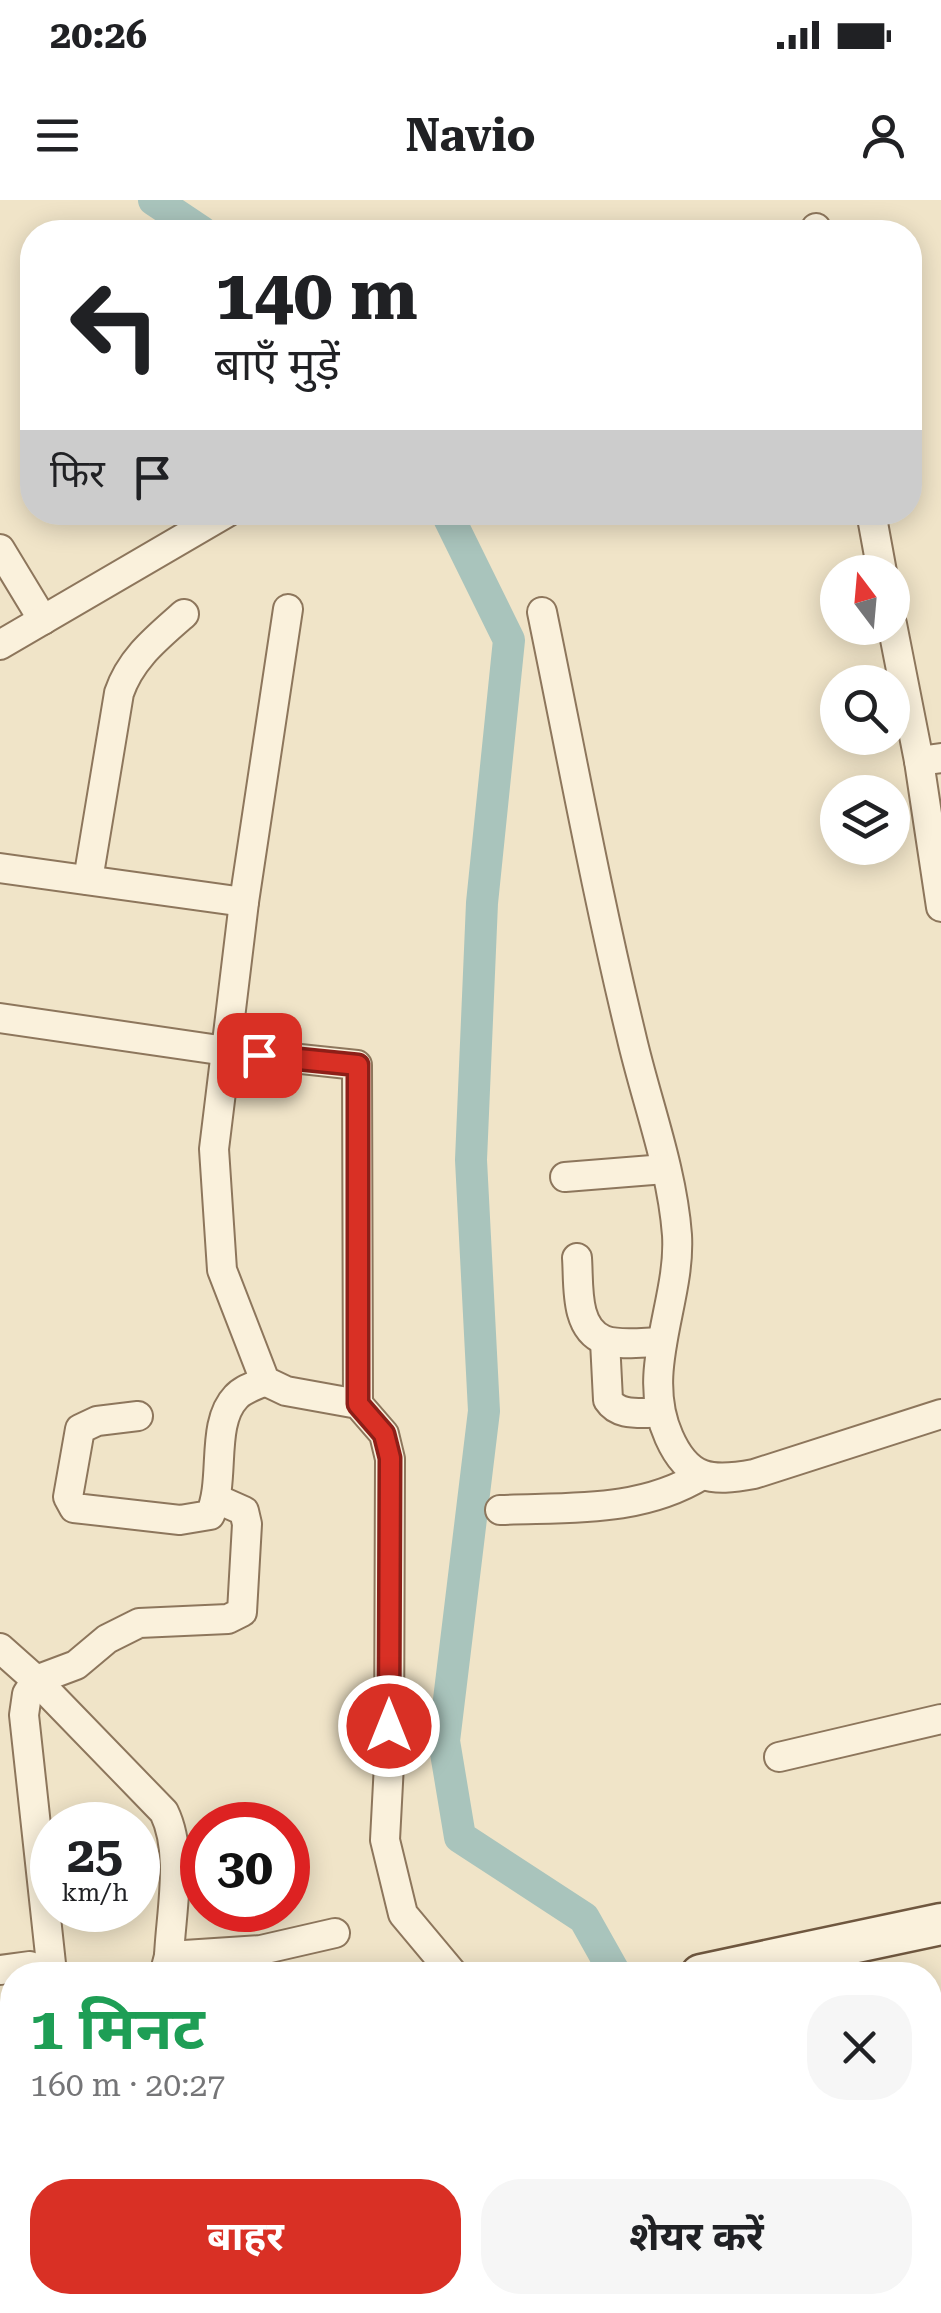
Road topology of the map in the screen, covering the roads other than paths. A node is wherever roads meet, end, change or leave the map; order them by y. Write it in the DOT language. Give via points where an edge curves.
graph roads {
  1 [pos="181,525"];
  2 [pos="873,525"];
  3 [pos="0,549"];
  4 [pos="879,555"];
  5 [pos="288,609"];
  6 [pos="542,612"];
  7 [pos="184,614"];
  8 [pos="43,620"];
  9 [pos="0,645"];
  10 [pos="898,645"];
  11 [pos="930,759"];
  12 [pos="0,868"];
  13 [pos="88,880"];
  14 [pos="244,902"];
  15 [pos="941,907"];
  16 [pos="0,1018"];
  17 [pos="226,1051"];
  18 [pos="665,1168"];
  19 [pos="565,1176"];
  20 [pos="577,1258"];
  21 [pos="606,1341"];
  22 [pos="662,1342"];
  23 [pos="264,1381"];
  24 [pos="358,1404"];
  25 [pos="660,1413"];
  26 [pos="941,1414"];
  27 [pos="138,1416"];
  28 [pos="702,1475"];
  29 [pos="217,1499"];
  30 [pos="500,1510"];
  31 [pos="0,1648"];
  32 [pos="36,1680"];
  33 [pos="941,1719"];
  34 [pos="778,1757"];
  35 [pos="941,1924"];
  36 [pos="335,1933"];
  37 [pos="53,1962"];
  38 [pos="167,1962"];
  39 [pos="186,1962"];
  40 [pos="443,1962"];
  41 [pos="762,1962"];
  1 -- 8 [label="street"];
  2 -- 4 [label="street"];
  3 -- 8 [label="street"];
  5 -- 14 [label="street"];
  6 -- 18 [label="street" via="630,1034"];
  7 -- 13 [label="street" via="127,670"];
  8 -- 9 [label="street"];
  10 -- 11 [label="street"];
  11 -- 15 [label="street"];
  12 -- 13 [label="street"];
  13 -- 14 [label="street"];
  14 -- 17 [label="street"];
  16 -- 17 [label="street"];
  17 -- 23 [label="street" via="214,1149 222,1270"];
  17 -- 24 [label="street" via="358,1065"];
  18 -- 19 [label="street"];
  18 -- 22 [label="street" via="677,1236"];
  20 -- 21 [label="street" via="582,1315"];
  21 -- 22 [label="street"];
  21 -- 25 [label="street" via="613,1407"];
  22 -- 25 [label="street"];
  23 -- 24 [label="street"];
  23 -- 29 [label="street" via="228,1406"];
  24 -- 40 [label="street" via="384,1434 390,1458 385,1840 403,1914"];
  25 -- 28 [label="street" via="686,1467"];
  26 -- 28 [label="street" via="754,1474"];
  27 -- 29 [label="street" via="80,1429 68,1497 74,1508 180,1520 210,1515"];
  28 -- 30 [label="street" via="638,1503"];
  29 -- 32 [label="street" via="244,1511 247,1524 242,1612 228,1619 138,1623 76,1665"];
  31 -- 32 [label="street"];
  32 -- 37 [label="street" via="24,1715"];
  32 -- 38 [label="street" via="171,1826"];
  33 -- 34 [label="street"];
  35 -- 41 [label="street"];
  36 -- 39 [label="street"];
}
